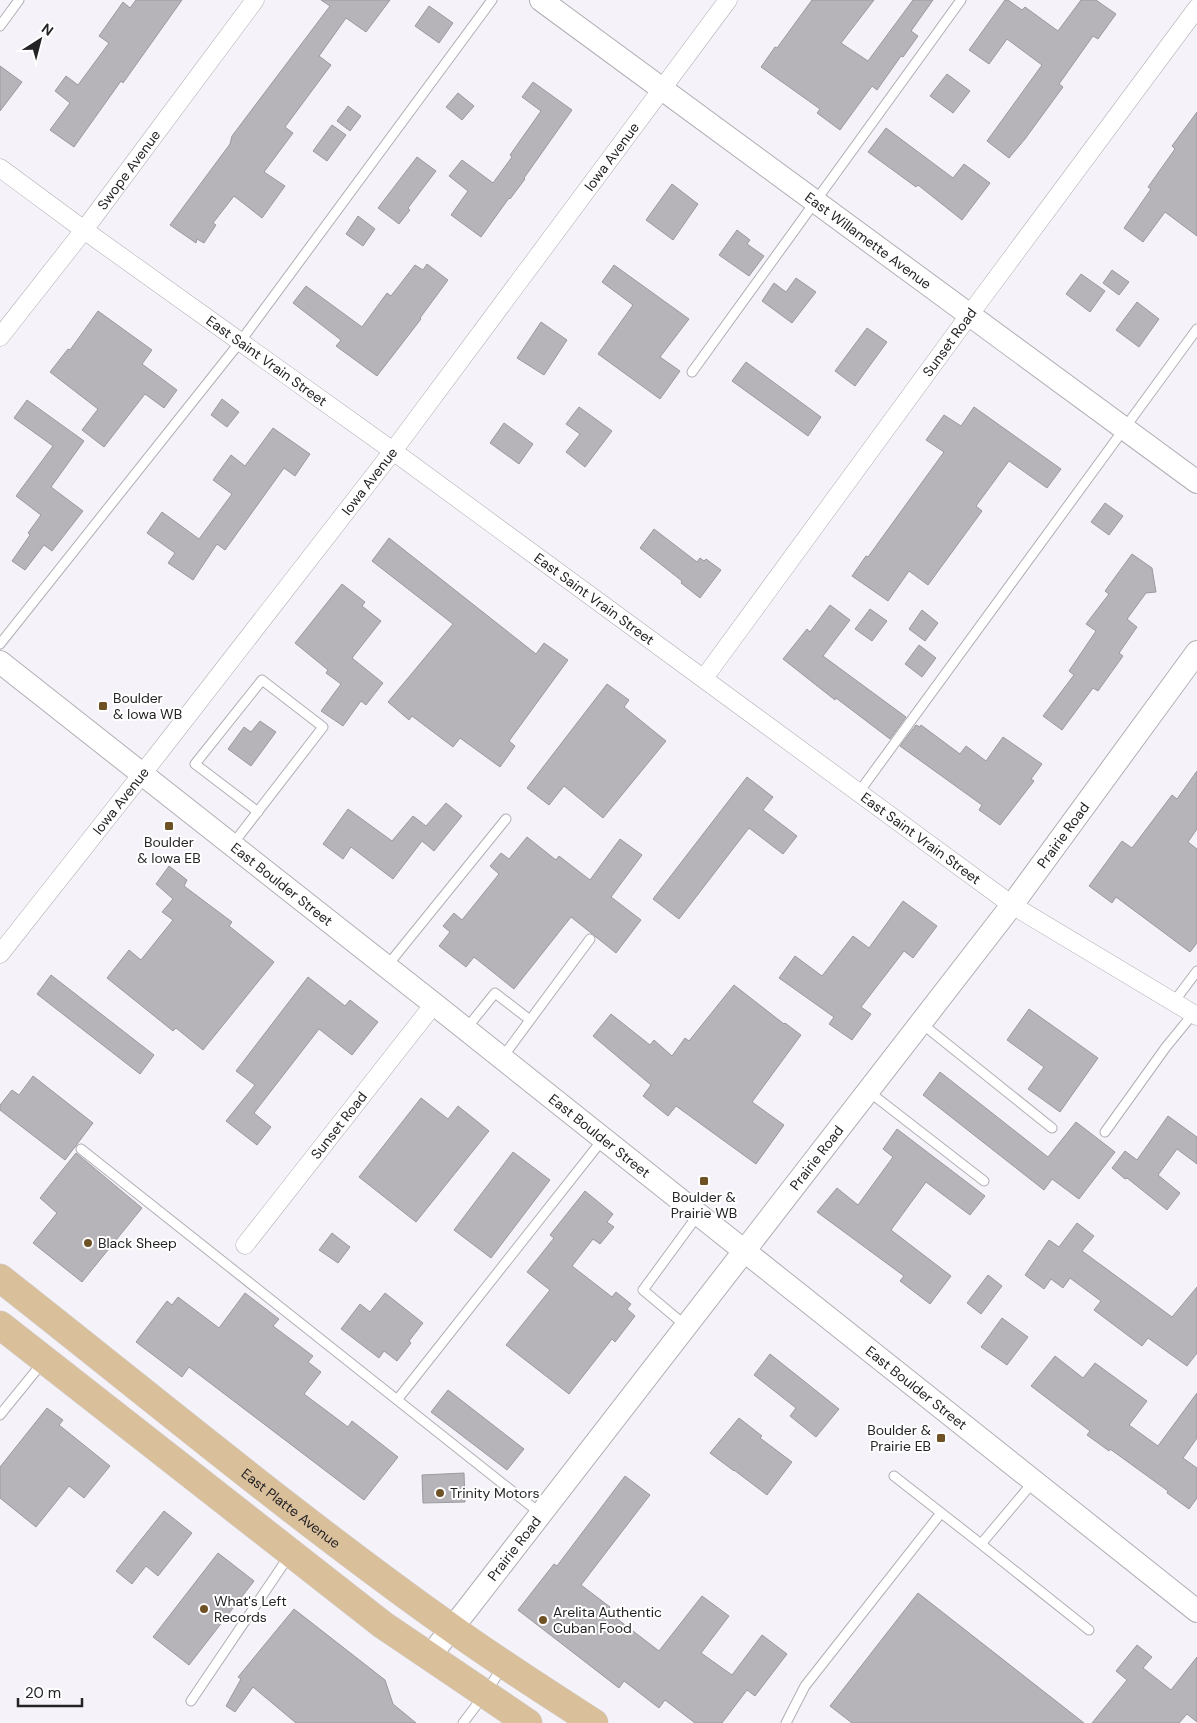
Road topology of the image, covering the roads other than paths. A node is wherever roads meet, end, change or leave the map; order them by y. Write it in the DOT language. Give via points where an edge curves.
graph roads {
  1 [pos="20,0"];
  2 [pos="255,0"];
  3 [pos="492,0"];
  4 [pos="541,0"];
  5 [pos="728,0"];
  6 [pos="961,0"];
  7 [pos="1197,8"];
  8 [pos="0,26"];
  9 [pos="662,89"];
  10 [pos="0,168"];
  11 [pos="815,201"];
  12 [pos="84,230"];
  13 [pos="970,314"];
  14 [pos="1197,329"];
  15 [pos="0,338"];
  16 [pos="240,342"];
  17 [pos="692,372"];
  18 [pos="1124,428"];
  19 [pos="394,451"];
  20 [pos="1197,482"];
  21 [pos="0,644"];
  22 [pos="1197,652"];
  23 [pos="0,662"];
  24 [pos="704,678"];
  25 [pos="142,774"];
  26 [pos="859,792"];
  27 [pos="258,812"];
  28 [pos="506,819"];
  29 [pos="232,845"];
  30 [pos="1012,905"];
  31 [pos="590,939"];
  32 [pos="0,954"];
  33 [pos="386,967"];
  34 [pos="1197,971"];
  35 [pos="1173,1003"];
  36 [pos="434,1004"];
  37 [pos="1195,1015"];
  38 [pos="530,1020"];
  39 [pos="920,1023"];
  40 [pos="466,1029"];
  41 [pos="501,1058"];
  42 [pos="868,1091"];
  43 [pos="1052,1128"];
  44 [pos="1105,1132"];
  45 [pos="603,1139"];
  46 [pos="82,1149"];
  47 [pos="984,1181"];
  48 [pos="698,1214"];
  49 [pos="245,1246"];
  50 [pos="744,1251"];
  51 [pos="0,1278"];
  52 [pos="0,1324"];
  53 [pos="686,1326"];
  54 [pos="44,1360"];
  55 [pos="397,1400"];
  56 [pos="0,1414"];
  57 [pos="894,1476"];
  58 [pos="1034,1481"];
  59 [pos="941,1513"];
  60 [pos="541,1514"];
  61 [pos="981,1544"];
  62 [pos="290,1553"];
  63 [pos="1197,1611"];
  64 [pos="451,1628"];
  65 [pos="1089,1630"];
  66 [pos="429,1657"];
  67 [pos="504,1664"];
  68 [pos="485,1694"];
  69 [pos="191,1700"];
  70 [pos="464,1723"];
  71 [pos="528,1723"];
  72 [pos="594,1723"];
  73 [pos="786,1723"];
  1 -- 8 [label="lane"];
  2 -- 12 [label="street, Swope Avenue"];
  3 -- 16 [label="lane"];
  4 -- 9 [label="street, East Willamette Avenue"];
  5 -- 9 [label="street, Iowa Avenue"];
  6 -- 11 [label="lane"];
  7 -- 13 [label="street, Sunset Road"];
  9 -- 11 [label="street, East Willamette Avenue"];
  9 -- 19 [label="street, Iowa Avenue"];
  10 -- 12 [label="street, East Saint Vrain Street"];
  11 -- 13 [label="street, East Willamette Avenue"];
  11 -- 17 [label="lane"];
  12 -- 15 [label="street, Swope Avenue"];
  12 -- 16 [label="street, East Saint Vrain Street"];
  13 -- 18 [label="street, East Willamette Avenue"];
  13 -- 24 [label="street, Sunset Road"];
  14 -- 18 [label="lane"];
  16 -- 19 [label="street, East Saint Vrain Street"];
  16 -- 21 [label="lane"];
  18 -- 20 [label="street, East Willamette Avenue"];
  18 -- 26 [label="lane"];
  19 -- 24 [label="street, East Saint Vrain Street"];
  19 -- 25 [label="street, Iowa Avenue"];
  22 -- 30 [label="street, Prairie Road"];
  23 -- 25 [label="street, East Boulder Street"];
  24 -- 26 [label="street, East Saint Vrain Street"];
  25 -- 29 [label="street, East Boulder Street"];
  25 -- 32 [label="street, Iowa Avenue"];
  26 -- 30 [label="street, East Saint Vrain Street"];
  27 -- 27 [label="lane" via="323,727 262,680 195,764"];
  27 -- 29 [label="lane"];
  28 -- 33 [label="lane"];
  29 -- 33 [label="street, East Boulder Street"];
  30 -- 35 [label="street, East Saint Vrain Street"];
  30 -- 39 [label="street, Prairie Road"];
  31 -- 38 [label="lane"];
  33 -- 36 [label="street, East Boulder Street"];
  34 -- 35 [label="lane"];
  35 -- 37 [label="street, East Saint Vrain Street"];
  36 -- 40 [label="street, East Boulder Street"];
  36 -- 49 [label="street, Sunset Road"];
  37 -- 44 [label="lane" via="1166,1046"];
  38 -- 40 [label="lane" via="495,993"];
  38 -- 41 [label="lane"];
  39 -- 42 [label="street, Prairie Road"];
  39 -- 43 [label="lane"];
  40 -- 41 [label="street, East Boulder Street"];
  41 -- 45 [label="street, East Boulder Street"];
  42 -- 47 [label="lane"];
  42 -- 50 [label="street, Prairie Road"];
  45 -- 48 [label="street, East Boulder Street"];
  45 -- 55 [label="lane"];
  46 -- 55 [label="lane"];
  48 -- 50 [label="street, East Boulder Street"];
  48 -- 53 [label="lane" via="643,1290"];
  50 -- 53 [label="street, Prairie Road"];
  50 -- 58 [label="street, East Boulder Street"];
  51 -- 64 [label="main road, East Platte Avenue" via="283,1502"];
  52 -- 54 [label="main road"];
  53 -- 60 [label="street, Prairie Road"];
  54 -- 56 [label="lane"];
  54 -- 62 [label="main road"];
  55 -- 60 [label="lane"];
  57 -- 59 [label="lane"];
  58 -- 61 [label="lane"];
  58 -- 63 [label="street, East Boulder Street"];
  59 -- 61 [label="lane"];
  59 -- 73 [label="lane" via="805,1686"];
  60 -- 64 [label="street, Prairie Road"];
  61 -- 65 [label="lane"];
  62 -- 66 [label="main road"];
  62 -- 69 [label="lane"];
  64 -- 66 [label="street, Prairie Road"];
  64 -- 67 [label="main road, East Platte Avenue"];
  66 -- 68 [label="main road"];
  67 -- 68 [label="lane"];
  67 -- 72 [label="main road, East Platte Avenue"];
  68 -- 70 [label="lane"];
  68 -- 71 [label="main road"];
}
